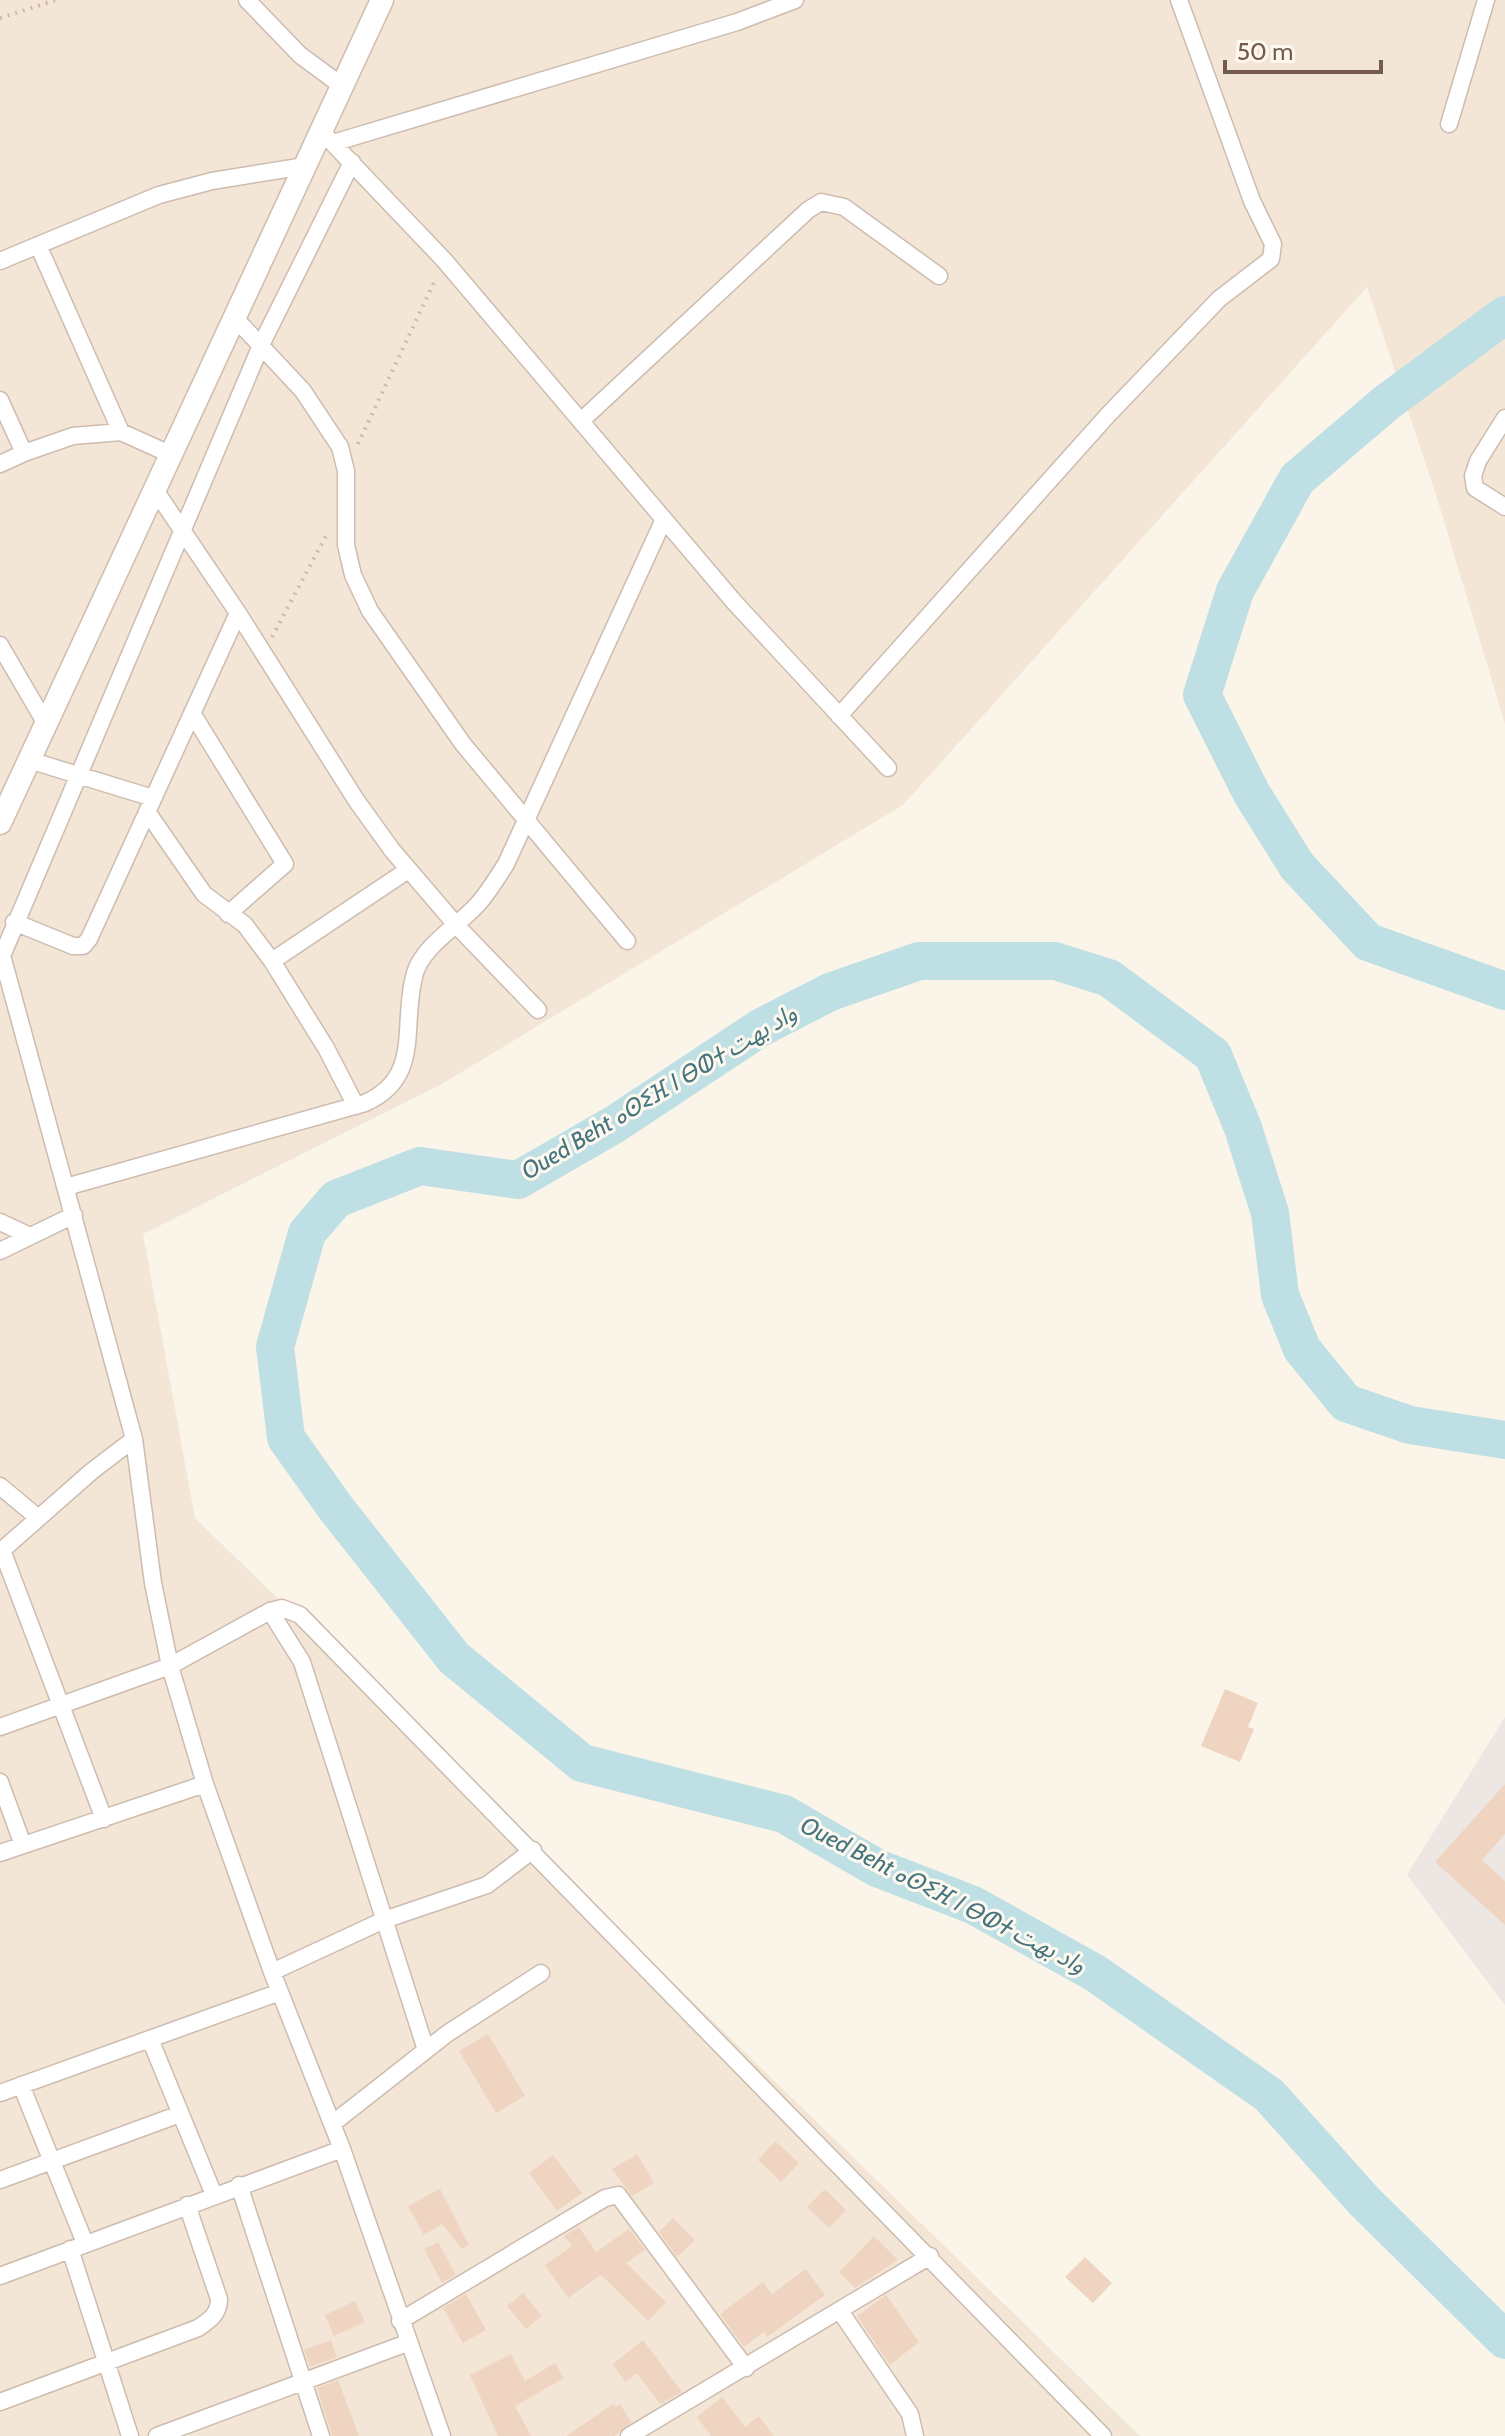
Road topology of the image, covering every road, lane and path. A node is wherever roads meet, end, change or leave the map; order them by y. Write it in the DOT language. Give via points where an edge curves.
graph roads {
  1 [pos="56,0"];
  2 [pos="247,0"];
  3 [pos="382,0"];
  4 [pos="795,0"];
  5 [pos="1179,0"];
  6 [pos="1486,0"];
  7 [pos="44,2"];
  8 [pos="0,18"];
  9 [pos="342,86"];
  10 [pos="1449,124"];
  11 [pos="328,138"];
  12 [pos="352,162"];
  13 [pos="305,166"];
  14 [pos="38,245"];
  15 [pos="444,260"];
  16 [pos="0,261"];
  17 [pos="939,276"];
  18 [pos="234,317"];
  19 [pos="262,343"];
  20 [pos="0,400"];
  21 [pos="1505,418"];
  22 [pos="581,421"];
  23 [pos="121,432"];
  24 [pos="24,453"];
  25 [pos="172,455"];
  26 [pos="0,464"];
  27 [pos="346,471"];
  28 [pos="155,490"];
  29 [pos="346,499"];
  30 [pos="1505,507"];
  31 [pos="664,519"];
  32 [pos="183,532"];
  33 [pos="238,613"];
  34 [pos="0,645"];
  35 [pos="263,653"];
  36 [pos="192,713"];
  37 [pos="839,716"];
  38 [pos="46,724"];
  39 [pos="29,760"];
  40 [pos="888,768"];
  41 [pos="78,775"];
  42 [pos="150,806"];
  43 [pos="524,822"];
  44 [pos="0,823"];
  45 [pos="408,870"];
  46 [pos="228,914"];
  47 [pos="14,922"];
  48 [pos="457,926"];
  49 [pos="627,941"];
  50 [pos="1,952"];
  51 [pos="272,961"];
  52 [pos="538,1010"];
  53 [pos="356,1106"];
  54 [pos="66,1187"];
  55 [pos="74,1215"];
  56 [pos="0,1222"];
  57 [pos="30,1236"];
  58 [pos="0,1251"];
  59 [pos="134,1439"];
  60 [pos="0,1486"];
  61 [pos="37,1517"];
  62 [pos="1,1551"];
  63 [pos="270,1611"];
  64 [pos="170,1666"];
  65 [pos="63,1706"];
  66 [pos="0,1727"];
  67 [pos="0,1782"];
  68 [pos="205,1784"];
  69 [pos="104,1819"];
  70 [pos="23,1845"];
  71 [pos="533,1850"];
  72 [pos="0,1853"];
  73 [pos="384,1920"];
  74 [pos="272,1972"];
  75 [pos="541,1973"];
  76 [pos="280,1992"];
  77 [pos="150,2039"];
  78 [pos="426,2050"];
  79 [pos="21,2085"];
  80 [pos="0,2093"];
  81 [pos="180,2114"];
  82 [pos="332,2124"];
  83 [pos="342,2149"];
  84 [pos="52,2161"];
  85 [pos="0,2180"];
  86 [pos="239,2185"];
  87 [pos="214,2195"];
  88 [pos="187,2205"];
  89 [pos="78,2246"];
  90 [pos="930,2256"];
  91 [pos="0,2276"];
  92 [pos="840,2311"];
  93 [pos="400,2321"];
  94 [pos="407,2343"];
  95 [pos="107,2364"];
  96 [pos="746,2368"];
  97 [pos="303,2383"];
  98 [pos="0,2402"];
  99 [pos="130,2436"];
  100 [pos="157,2436"];
  101 [pos="321,2436"];
  102 [pos="442,2436"];
  103 [pos="629,2436"];
  104 [pos="915,2436"];
  105 [pos="1103,2436"];
  1 -- 7 [label="path"];
  2 -- 9 [label="street" via="292,48"];
  3 -- 9 [label="street"];
  4 -- 11 [label="street" via="737,22"];
  5 -- 37 [label="street" via="1273,244 1271,259 1219,299 1107,416"];
  6 -- 10 [label="street"];
  7 -- 8 [label="path"];
  9 -- 11 [label="street"];
  11 -- 12 [label="street"];
  11 -- 13 [label="street"];
  12 -- 15 [label="street"];
  12 -- 19 [label="street"];
  13 -- 14 [label="street" via="173,190"];
  13 -- 18 [label="street"];
  14 -- 16 [label="street"];
  14 -- 23 [label="street"];
  15 -- 22 [label="street"];
  15 -- 27 [label="path"];
  17 -- 22 [label="street" via="844,207 821,202"];
  18 -- 19 [label="street"];
  18 -- 25 [label="street"];
  19 -- 27 [label="street" via="326,424"];
  19 -- 32 [label="street"];
  20 -- 24 [label="street"];
  21 -- 30 [label="street" via="1473,476 1475,488"];
  22 -- 31 [label="street"];
  23 -- 24 [label="street" via="73,436"];
  23 -- 25 [label="street"];
  24 -- 26 [label="street"];
  25 -- 28 [label="street"];
  27 -- 29 [label="street"];
  28 -- 32 [label="street"];
  28 -- 38 [label="street"];
  29 -- 35 [label="path"];
  29 -- 43 [label="street" via="346,545 370,611"];
  31 -- 37 [label="street"];
  31 -- 43 [label="street"];
  32 -- 33 [label="street"];
  32 -- 41 [label="street"];
  33 -- 35 [label="street"];
  33 -- 36 [label="street"];
  34 -- 38 [label="street"];
  35 -- 45 [label="street" via="356,800"];
  36 -- 42 [label="street"];
  36 -- 46 [label="street" via="285,864"];
  37 -- 40 [label="street"];
  38 -- 39 [label="street"];
  39 -- 41 [label="street"];
  39 -- 44 [label="street"];
  41 -- 42 [label="street"];
  41 -- 47 [label="street"];
  42 -- 46 [label="street" via="204,894"];
  42 -- 47 [label="street" via="83,946"];
  43 -- 48 [label="street" via="506,864"];
  43 -- 49 [label="street"];
  45 -- 48 [label="street"];
  45 -- 51 [label="street"];
  46 -- 51 [label="street" via="245,925"];
  47 -- 50 [label="street"];
  48 -- 52 [label="street"];
  48 -- 53 [label="street" via="415,973 404,1063 397,1080 381,1096"];
  50 -- 54 [label="street"];
  51 -- 53 [label="street"];
  53 -- 54 [label="street"];
  54 -- 55 [label="street"];
  55 -- 57 [label="street"];
  55 -- 59 [label="street"];
  56 -- 57 [label="street"];
  57 -- 58 [label="street"];
  59 -- 61 [label="street"];
  59 -- 64 [label="street"];
  60 -- 61 [label="street"];
  61 -- 62 [label="street"];
  62 -- 65 [label="street"];
  63 -- 64 [label="street"];
  63 -- 71 [label="street" via="282,1608 300,1615"];
  63 -- 73 [label="street" via="302,1662"];
  64 -- 65 [label="street"];
  64 -- 68 [label="street"];
  65 -- 66 [label="street"];
  65 -- 69 [label="street"];
  67 -- 70 [label="street"];
  68 -- 69 [label="street"];
  68 -- 74 [label="street"];
  69 -- 70 [label="street"];
  70 -- 72 [label="street"];
  71 -- 73 [label="street" via="487,1885"];
  71 -- 90 [label="street"];
  73 -- 74 [label="street"];
  73 -- 78 [label="street"];
  74 -- 76 [label="street"];
  75 -- 78 [label="street"];
  76 -- 77 [label="street"];
  76 -- 82 [label="street"];
  77 -- 79 [label="street"];
  77 -- 81 [label="street"];
  78 -- 82 [label="street"];
  79 -- 80 [label="street"];
  79 -- 84 [label="street"];
  81 -- 84 [label="street"];
  81 -- 87 [label="street"];
  82 -- 83 [label="street"];
  83 -- 86 [label="street"];
  83 -- 93 [label="street"];
  84 -- 85 [label="street"];
  84 -- 89 [label="street"];
  86 -- 87 [label="street"];
  86 -- 97 [label="street"];
  87 -- 88 [label="street"];
  88 -- 89 [label="street"];
  88 -- 95 [label="street" via="219,2299 216,2313 198,2328"];
  89 -- 91 [label="street"];
  89 -- 95 [label="street"];
  90 -- 92 [label="street"];
  90 -- 105 [label="street"];
  92 -- 96 [label="street"];
  92 -- 104 [label="street" via="910,2414"];
  93 -- 94 [label="street"];
  93 -- 96 [label="street" via="618,2195"];
  94 -- 97 [label="street"];
  94 -- 102 [label="street"];
  95 -- 98 [label="street"];
  95 -- 99 [label="street"];
  96 -- 103 [label="street"];
  97 -- 100 [label="street"];
  97 -- 101 [label="street"];
}
